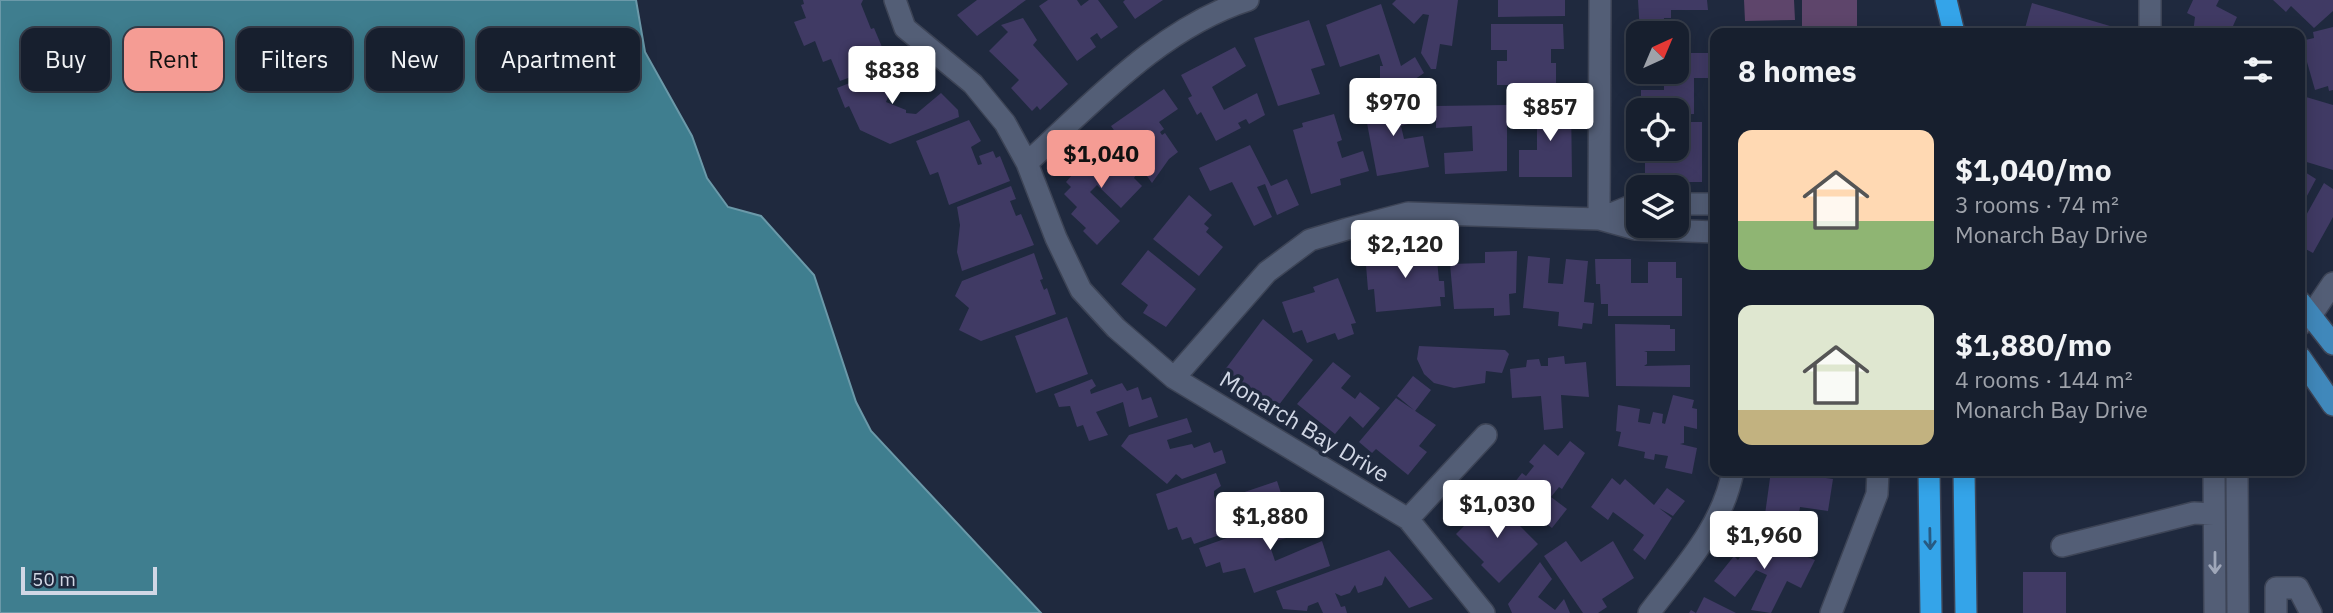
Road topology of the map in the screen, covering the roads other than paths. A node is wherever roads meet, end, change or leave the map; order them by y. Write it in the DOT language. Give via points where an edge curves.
graph roads {
  1 [pos="895,0"];
  2 [pos="1248,0"];
  3 [pos="1600,0"];
  4 [pos="2150,0"];
  5 [pos="1946,4"];
  6 [pos="1937,28"];
  7 [pos="1953,28"];
  8 [pos="2150,28"];
  9 [pos="1027,163"];
  10 [pos="1689,204"];
  11 [pos="1710,204"];
  12 [pos="1626,208"];
  13 [pos="1599,219"];
  14 [pos="1710,232"];
  15 [pos="2333,282"];
  16 [pos="2333,305"];
  17 [pos="2305,313"];
  18 [pos="2305,314"];
  19 [pos="2305,315"];
  20 [pos="2333,344"];
  21 [pos="2305,364"];
  22 [pos="1174,378"];
  23 [pos="2333,405"];
  24 [pos="1486,435"];
  25 [pos="1732,476"];
  26 [pos="1878,476"];
  27 [pos="1929,476"];
  28 [pos="1964,476"];
  29 [pos="2214,476"];
  30 [pos="2237,476"];
  31 [pos="2214,514"];
  32 [pos="1408,519"];
  33 [pos="2062,546"];
  34 [pos="1484,613"];
  35 [pos="1649,613"];
  36 [pos="1832,613"];
  37 [pos="1931,613"];
  38 [pos="1966,613"];
  39 [pos="2215,613"];
  40 [pos="2238,613"];
  41 [pos="2276,613"];
  42 [pos="2311,613"];
  1 -- 9 [label="street, Monarch Bay Drive" via="905,28 973,84 1005,123"];
  2 -- 9 [label="street" via="1227,7 1143,59"];
  3 -- 13 [label="street"];
  4 -- 8 [label="street"];
  5 -- 6 [label="highway"];
  5 -- 7 [label="highway"];
  9 -- 22 [label="street, Monarch Bay Drive" via="1082,290 1116,328"];
  10 -- 11 [label="street"];
  12 -- 13 [label="street, Monarch Bay Drive"];
  13 -- 14 [label="street, Monarch Bay Drive" via="1635,229"];
  13 -- 22 [label="street, Monarch Bay Drive" via="1408,213 1310,240 1267,272"];
  15 -- 17 [label="street"];
  16 -- 18 [label="street"];
  19 -- 20 [label="main road"];
  21 -- 23 [label="main road"];
  22 -- 32 [label="street, Monarch Bay Drive"];
  24 -- 32 [label="street"];
  25 -- 35 [label="street" via="1714,528"];
  26 -- 36 [label="street" via="1877,494"];
  27 -- 37 [label="highway, one-way"];
  28 -- 38 [label="highway"];
  29 -- 31 [label="street"];
  30 -- 40 [label="street"];
  31 -- 33 [label="street" via="2194,513"];
  31 -- 39 [label="street, one-way"];
  32 -- 34 [label="street, Monarch Bay Drive"];
  41 -- 42 [label="street" via="2276,588 2298,587"];
}
